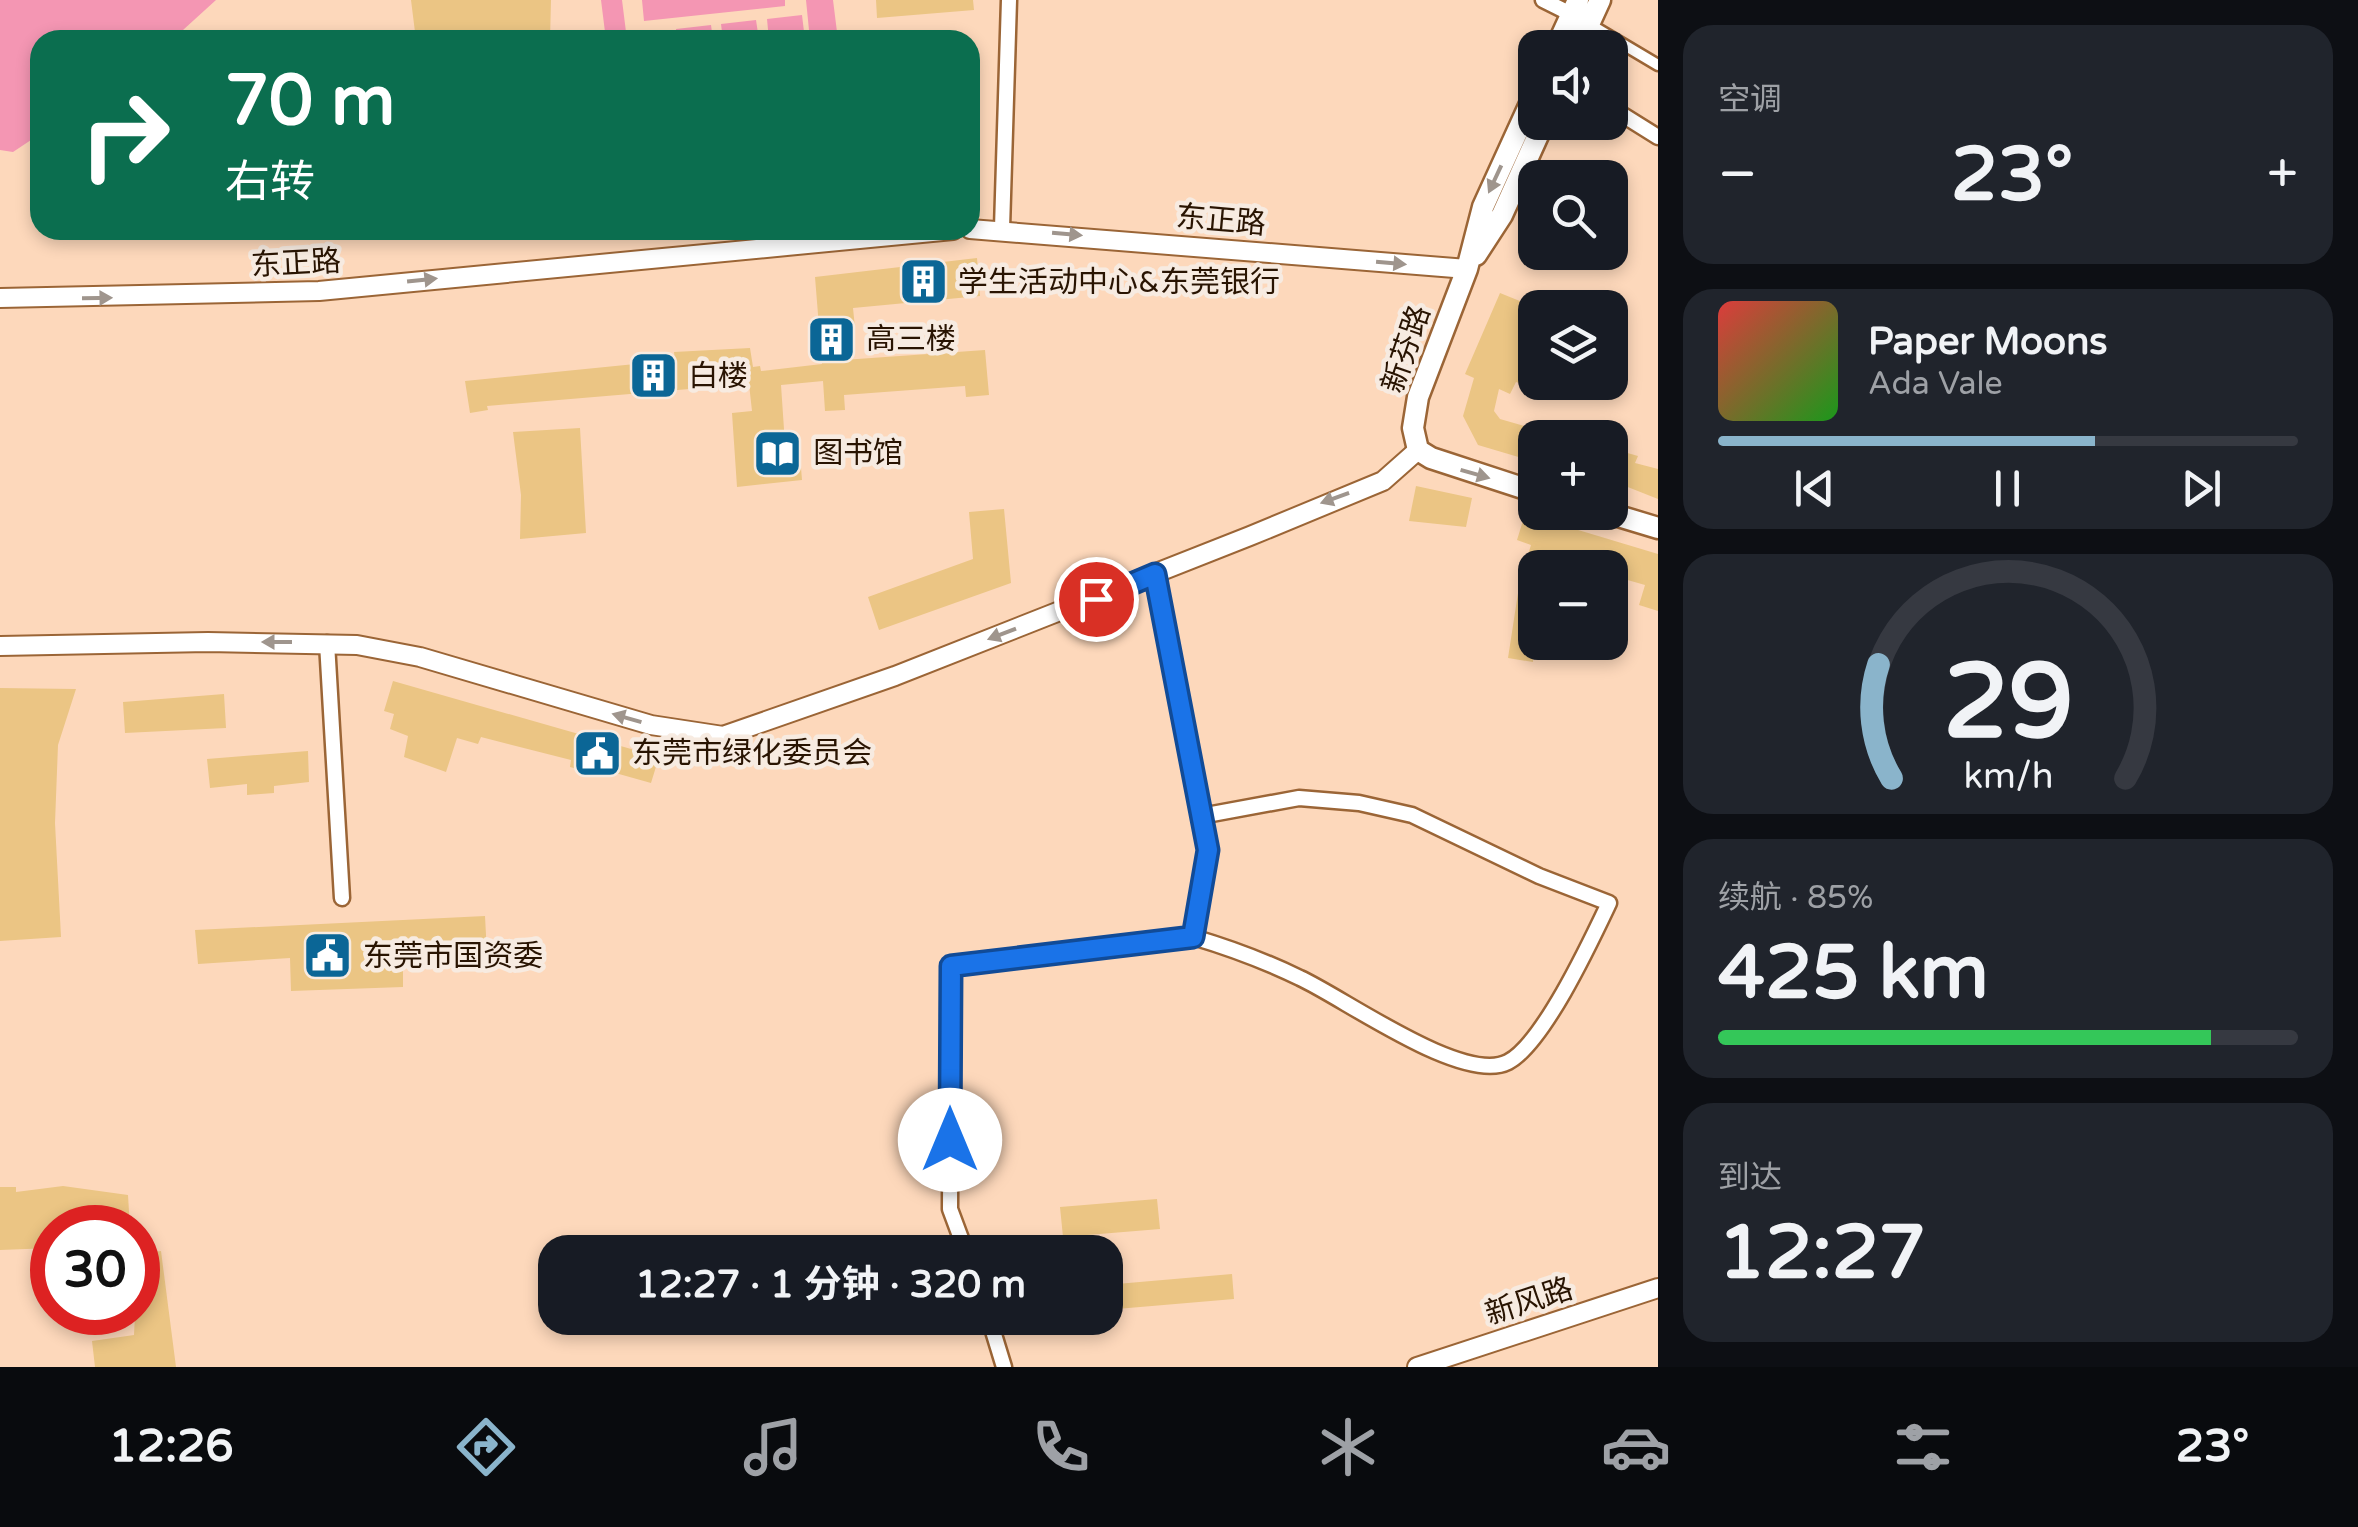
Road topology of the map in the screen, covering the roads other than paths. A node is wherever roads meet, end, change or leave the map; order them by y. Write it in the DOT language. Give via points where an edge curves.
graph roads {
  1 [pos="1009,0"];
  2 [pos="1543,0"];
  3 [pos="1600,0"];
  4 [pos="1579,13"];
  5 [pos="1658,65"];
  6 [pos="1628,119"];
  7 [pos="1518,130"];
  8 [pos="1658,137"];
  9 [pos="1536,140"];
  10 [pos="1002,228"];
  11 [pos="980,229"];
  12 [pos="849,240"];
  13 [pos="1467,270"];
  14 [pos="0,298"];
  15 [pos="1418,450"];
  16 [pos="1518,487"];
  17 [pos="1628,519"];
  18 [pos="1658,528"];
  19 [pos="1155,574"];
  20 [pos="327,642"];
  21 [pos="0,646"];
  22 [pos="1201,816"];
  23 [pos="342,898"];
  24 [pos="1193,937"];
  25 [pos="960,1235"];
  26 [pos="1658,1288"];
  27 [pos="994,1335"];
  28 [pos="1004,1367"];
  29 [pos="1417,1367"];
  1 -- 10 [label="street"];
  2 -- 4 [label="street"];
  3 -- 4 [label="main road"];
  4 -- 5 [label="street"];
  6 -- 8 [label="street"];
  7 -- 13 [label="main road, 新芬路, one-way" via="1483,207"];
  9 -- 13 [label="main road, 新芬路"];
  10 -- 11 [label="street, 东正路"];
  10 -- 13 [label="street, 东正路, one-way"];
  14 -- 12 [label="street, 东正路, one-way" via="318,291"];
  13 -- 15 [label="main road, 新芬路" via="1418,398 1412,428"];
  15 -- 16 [label="main road, one-way"];
  15 -- 19 [label="street, one-way" via="1383,481"];
  17 -- 18 [label="main road"];
  19 -- 20 [label="street, one-way" via="722,736 650,725 420,657"];
  19 -- 22 [label="street"];
  20 -- 21 [label="street, one-way"];
  20 -- 23 [label="street"];
  22 -- 24 [label="street" via="1208,850"];
  22 -- 24 [label="street" via="1299,798 1358,803 1412,815 1609,902 1530,1044 1491,1066 1432,1049 1302,979"];
  24 -- 25 [label="street" via="951,966 950,1209"];
  26 -- 29 [label="street, 新风路"];
  27 -- 28 [label="street"];
}
